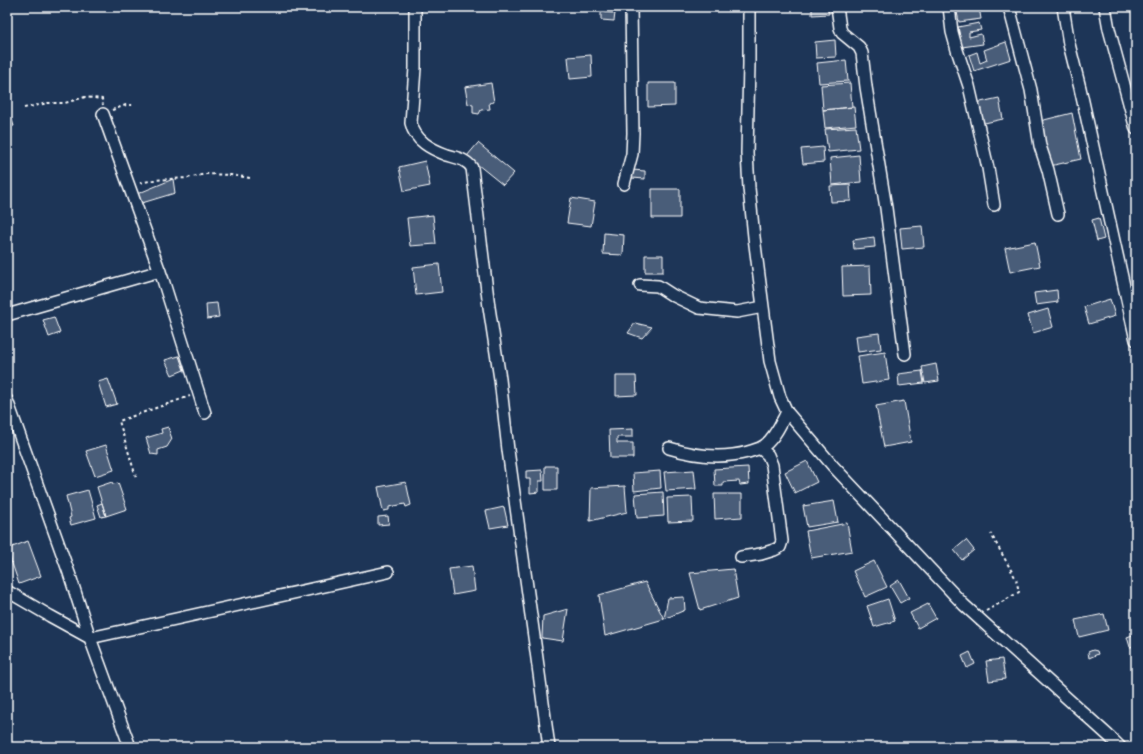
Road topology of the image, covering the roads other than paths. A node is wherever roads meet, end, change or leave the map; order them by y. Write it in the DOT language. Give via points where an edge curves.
graph roads {
  1 [pos="415,7"];
  2 [pos="631,7"];
  3 [pos="749,7"];
  4 [pos="837,7"];
  5 [pos="949,7"];
  6 [pos="1009,7"];
  7 [pos="1063,7"];
  8 [pos="1105,7"];
  9 [pos="103,114"];
  10 [pos="1136,129"];
  11 [pos="624,184"];
  12 [pos="994,205"];
  13 [pos="1058,214"];
  14 [pos="160,271"];
  15 [pos="640,285"];
  16 [pos="763,307"];
  17 [pos="7,315"];
  18 [pos="1136,340"];
  19 [pos="905,354"];
  20 [pos="7,400"];
  21 [pos="787,412"];
  22 [pos="205,413"];
  23 [pos="669,448"];
  24 [pos="761,449"];
  25 [pos="741,557"];
  26 [pos="388,572"];
  27 [pos="7,591"];
  28 [pos="90,638"];
  29 [pos="130,747"];
  30 [pos="549,747"];
  31 [pos="1120,747"];
  1 -- 30 [label="street" via="415,68 411,123 413,132 423,143 467,162 472,168"];
  2 -- 11 [label="street" via="633,133 632,154"];
  3 -- 16 [label="street" via="747,153"];
  4 -- 19 [label="street" via="842,34 859,47 862,53"];
  5 -- 12 [label="street" via="952,32 970,86"];
  6 -- 13 [label="street" via="1031,90 1040,146"];
  7 -- 18 [label="street" via="1069,44"];
  8 -- 10 [label="street"];
  9 -- 14 [label="street"];
  14 -- 17 [label="street"];
  14 -- 22 [label="street"];
  15 -- 16 [label="street" via="658,286 699,308 737,312"];
  16 -- 21 [label="street" via="770,361"];
  20 -- 28 [label="street"];
  21 -- 24 [label="street" via="767,444"];
  21 -- 31 [label="street" via="834,466 976,616"];
  23 -- 24 [label="street" via="707,456 725,456"];
  24 -- 25 [label="street" via="768,455 772,465 782,541 780,547 774,550"];
  26 -- 28 [label="street"];
  27 -- 28 [label="street"];
  28 -- 29 [label="street"];
}
